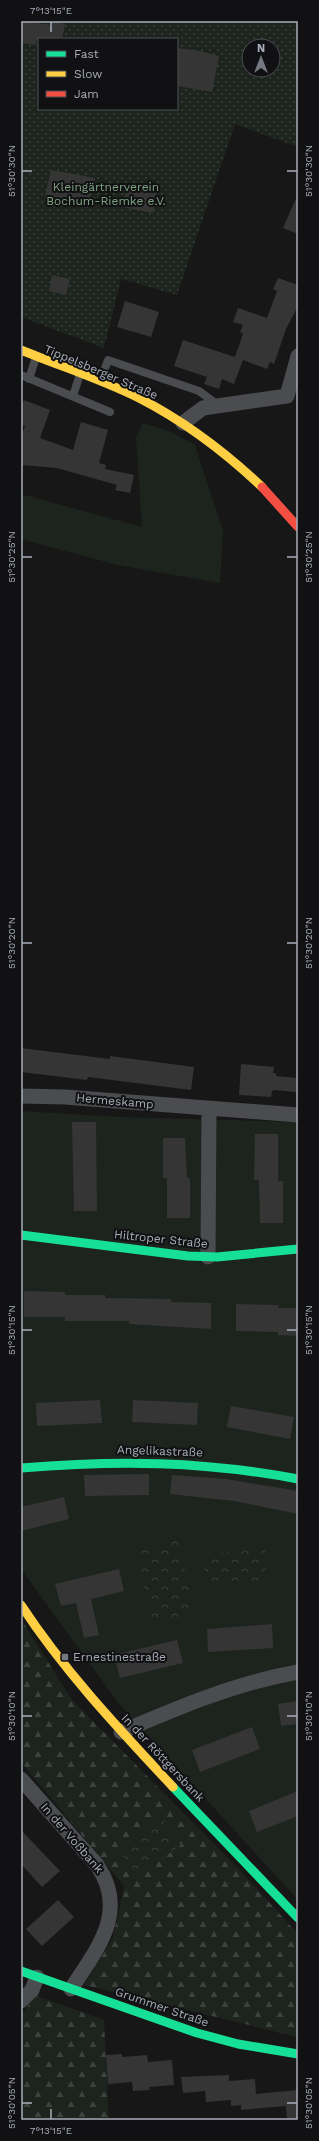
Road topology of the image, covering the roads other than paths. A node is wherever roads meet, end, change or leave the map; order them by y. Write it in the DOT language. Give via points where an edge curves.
graph roads {
  1 [pos="21,350"];
  2 [pos="298,356"];
  3 [pos="36,357"];
  4 [pos="80,374"];
  5 [pos="25,377"];
  6 [pos="100,383"];
  7 [pos="292,395"];
  8 [pos="73,396"];
  9 [pos="218,405"];
  10 [pos="110,412"];
  11 [pos="183,423"];
  12 [pos="298,526"];
  13 [pos="21,1096"];
  14 [pos="209,1109"];
  15 [pos="298,1115"];
  16 [pos="21,1235"];
  17 [pos="298,1249"];
  18 [pos="208,1257"];
  19 [pos="21,1468"];
  20 [pos="298,1479"];
  21 [pos="21,1605"];
  22 [pos="298,1672"];
  23 [pos="121,1732"];
  24 [pos="21,1780"];
  25 [pos="298,1918"];
  26 [pos="21,1971"];
  27 [pos="37,1977"];
  28 [pos="71,1989"];
  29 [pos="21,2001"];
  30 [pos="298,2054"];
  1 -- 3 [label="street, Tippelsberger Straße"];
  2 -- 7 [label="street"];
  3 -- 4 [label="street, Tippelsberger Straße"];
  3 -- 5 [label="lane"];
  4 -- 6 [label="street, Tippelsberger Straße"];
  4 -- 8 [label="lane"];
  5 -- 8 [label="lane"];
  6 -- 9 [label="lane" via="108,360 199,391"];
  6 -- 11 [label="street, Tippelsberger Straße" via="138,398"];
  7 -- 9 [label="street"];
  8 -- 10 [label="lane"];
  9 -- 11 [label="street" via="203,408"];
  11 -- 12 [label="street, Tippelsberger Straße" via="256,480"];
  13 -- 14 [label="street, Hermeskamp" via="65,1097"];
  14 -- 15 [label="street, Hermeskamp"];
  14 -- 18 [label="street"];
  16 -- 18 [label="street, Hiltroper Straße" via="156,1253"];
  17 -- 18 [label="street, Hiltroper Straße"];
  19 -- 20 [label="street, Angelikastraße" via="117,1461 163,1461 254,1470"];
  21 -- 23 [label="street, In der Röttgersbank" via="37,1631 70,1674"];
  22 -- 23 [label="street" via="263,1678 223,1690"];
  23 -- 25 [label="street, In der Röttgersbank"];
  24 -- 28 [label="street, In der Voßbank" via="97,1865 105,1876 109,1889 111,1907 108,1927"];
  26 -- 27 [label="street, Grummer Straße"];
  27 -- 28 [label="street, Grummer Straße"];
  27 -- 29 [label="street" via="32,1990"];
  28 -- 30 [label="street, Grummer Straße" via="197,2033 238,2044"];
}
